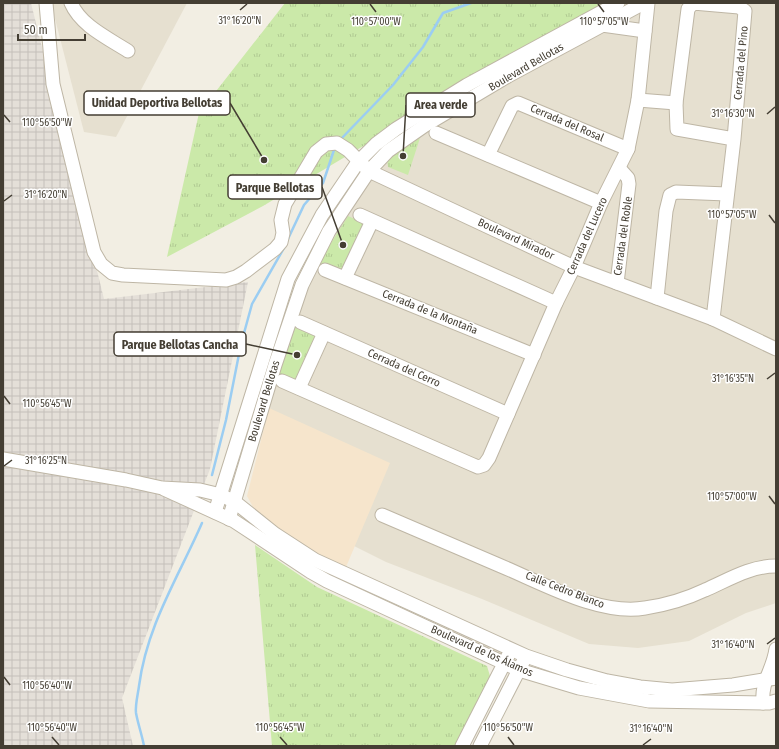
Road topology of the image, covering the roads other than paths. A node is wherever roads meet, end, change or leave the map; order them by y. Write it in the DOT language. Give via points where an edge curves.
graph roads {
  1 [pos="46,3"];
  2 [pos="71,3"];
  3 [pos="618,3"];
  4 [pos="644,3"];
  5 [pos="648,3"];
  6 [pos="602,25"];
  7 [pos="645,31"];
  8 [pos="128,51"];
  9 [pos="503,72"];
  10 [pos="638,100"];
  11 [pos="676,103"];
  12 [pos="412,119"];
  13 [pos="424,126"];
  14 [pos="436,133"];
  15 [pos="734,139"];
  16 [pos="628,149"];
  17 [pos="488,155"];
  18 [pos="358,162"];
  19 [pos="619,168"];
  20 [pos="369,171"];
  21 [pos="728,194"];
  22 [pos="601,203"];
  23 [pos="360,215"];
  24 [pos="372,221"];
  25 [pos="297,260"];
  26 [pos="310,265"];
  27 [pos="574,267"];
  28 [pos="325,270"];
  29 [pos="345,278"];
  30 [pos="617,283"];
  31 [pos="657,298"];
  32 [pos="556,303"];
  33 [pos="277,314"];
  34 [pos="713,319"];
  35 [pos="295,320"];
  36 [pos="324,332"];
  37 [pos="776,349"];
  38 [pos="534,355"];
  39 [pos="258,374"];
  40 [pos="277,380"];
  41 [pos="299,388"];
  42 [pos="508,414"];
  43 [pos="3,459"];
  44 [pos="162,488"];
  45 [pos="221,495"];
  46 [pos="235,502"];
  47 [pos="215,512"];
  48 [pos="382,515"];
  49 [pos="229,519"];
  50 [pos="776,566"];
  51 [pos="512,649"];
  52 [pos="776,649"];
  53 [pos="526,656"];
  54 [pos="505,663"];
  55 [pos="519,670"];
  56 [pos="771,678"];
  57 [pos="776,701"];
  58 [pos="763,703"];
  59 [pos="462,746"];
  60 [pos="480,746"];
  1 -- 18 [label="street, Boulevard Mirador" via="54,84 83,207 94,252 101,264 112,273 226,280 236,277 281,242 285,204 316,152 326,144 337,143 348,150"];
  2 -- 8 [label="street" via="75,14"];
  3 -- 9 [label="street, Boulevard Bellotas"];
  4 -- 6 [label="street, Boulevard Bellotas"];
  5 -- 7 [label="street, Cerrada del Lucero"];
  6 -- 7 [label="street"];
  6 -- 9 [label="street, Boulevard Bellotas"];
  7 -- 10 [label="street, Cerrada del Lucero"];
  9 -- 12 [label="street, Boulevard Bellotas"];
  9 -- 13 [label="street, Boulevard Bellotas"];
  10 -- 11 [label="street"];
  10 -- 16 [label="street, Cerrada del Lucero"];
  11 -- 15 [label="street, Cerrada del Pino" via="678,130"];
  11 -- 15 [label="street, Cerrada del Pino" via="689,6 693,3 743,8 745,11"];
  12 -- 13 [label="street"];
  12 -- 18 [label="street, Boulevard Bellotas" via="376,144"];
  13 -- 20 [label="street, Boulevard Bellotas" via="388,151"];
  14 -- 17 [label="street"];
  15 -- 21 [label="street, Cerrada del Pino"];
  16 -- 17 [label="street, Cerrada del Rosal" via="518,103 512,106"];
  16 -- 19 [label="street, Cerrada del Lucero"];
  17 -- 22 [label="street"];
  18 -- 20 [label="street, Boulevard Mirador"];
  18 -- 25 [label="street, Boulevard Bellotas" via="322,215"];
  19 -- 22 [label="street, Cerrada del Lucero"];
  19 -- 30 [label="street, Cerrada del Roble" via="628,178 629,184"];
  20 -- 26 [label="street, Boulevard Bellotas"];
  20 -- 27 [label="street, Boulevard Mirador"];
  21 -- 31 [label="street" via="676,192 670,195 666,210"];
  21 -- 34 [label="street, Cerrada del Pino"];
  22 -- 27 [label="street, Cerrada del Lucero"];
  23 -- 24 [label="street"];
  24 -- 29 [label="street"];
  24 -- 32 [label="street"];
  25 -- 26 [label="street"];
  25 -- 33 [label="street, Boulevard Bellotas"];
  26 -- 35 [label="street, Boulevard Bellotas"];
  27 -- 30 [label="street, Boulevard Mirador"];
  27 -- 32 [label="street, Cerrada del Lucero"];
  28 -- 29 [label="street, Cerrada de la Montaña"];
  29 -- 38 [label="street, Cerrada de la Montaña"];
  30 -- 31 [label="street, Boulevard Mirador"];
  31 -- 34 [label="street, Boulevard Mirador"];
  32 -- 38 [label="street, Cerrada del Lucero"];
  33 -- 35 [label="street, Cerrada del Cerro"];
  33 -- 39 [label="street, Boulevard Bellotas"];
  34 -- 37 [label="street, Boulevard Mirador"];
  35 -- 36 [label="street, Cerrada del Cerro"];
  35 -- 40 [label="street, Boulevard Bellotas"];
  36 -- 41 [label="street"];
  36 -- 42 [label="street, Cerrada del Cerro"];
  38 -- 42 [label="street, Cerrada del Lucero"];
  39 -- 40 [label="street"];
  39 -- 45 [label="street, Boulevard Bellotas"];
  40 -- 41 [label="street"];
  40 -- 46 [label="street, Boulevard Bellotas"];
  41 -- 42 [label="street, Cerrada del Lucero" via="478,466 484,465 490,458"];
  43 -- 44 [label="street"];
  44 -- 45 [label="street, Boulevard de los Álamos" via="200,490"];
  44 -- 47 [label="street, Boulevard de los Álamos"];
  45 -- 46 [label="street, Boulevard de los Álamos"];
  45 -- 47 [label="street, Boulevard Bellotas"];
  46 -- 49 [label="street, Boulevard Bellotas"];
  46 -- 51 [label="street, Boulevard de los Álamos" via="275,534 315,560"];
  47 -- 49 [label="street, Boulevard de los Álamos"];
  48 -- 50 [label="street, Calle Cedro Blanco" via="562,591 618,608 642,609 664,605 706,590 747,571"];
  49 -- 54 [label="street, Boulevard de los Álamos" via="316,575"];
  51 -- 53 [label="street, Boulevard de los Álamos"];
  51 -- 54 [label="street"];
  52 -- 56 [label="street"];
  53 -- 55 [label="street"];
  53 -- 56 [label="street, Boulevard de los Álamos" via="607,681 672,690 706,688"];
  54 -- 55 [label="street, Boulevard de los Álamos"];
  54 -- 59 [label="street"];
  55 -- 58 [label="street, Boulevard de los Álamos" via="579,688 649,701"];
  55 -- 60 [label="street"];
  56 -- 58 [label="street" via="762,690"];
  57 -- 58 [label="street, Boulevard de los Álamos"];
}
